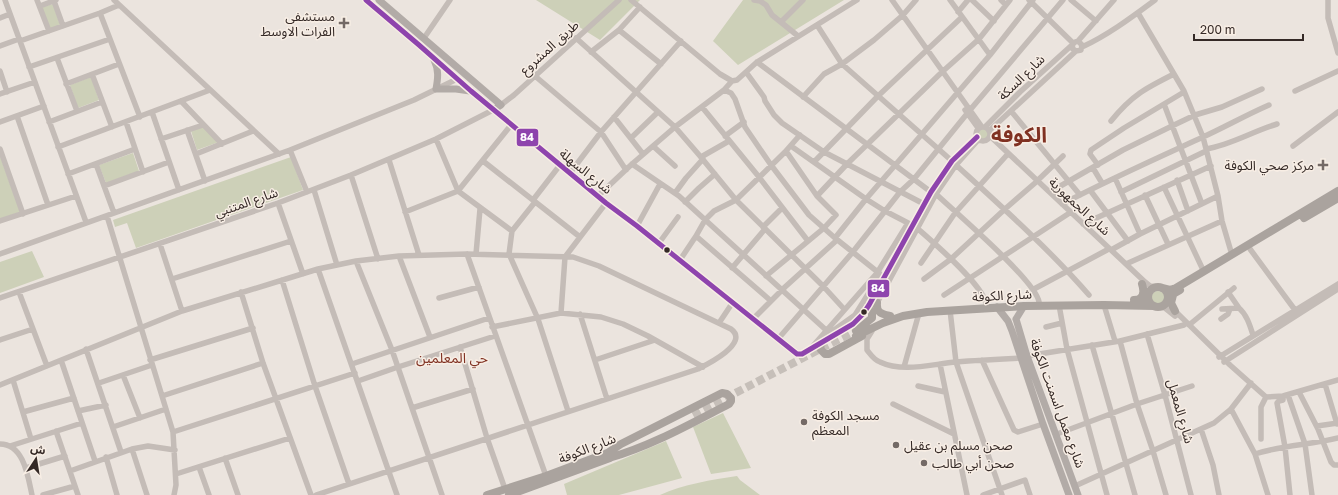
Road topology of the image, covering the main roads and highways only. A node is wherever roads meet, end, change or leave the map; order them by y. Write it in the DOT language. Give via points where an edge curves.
graph roads {
  1 [pos="366,0"];
  2 [pos="379,0"];
  3 [pos="434,59"];
  4 [pos="471,91"];
  5 [pos="493,110"];
  6 [pos="1338,191"];
  7 [pos="1338,198"];
  8 [pos="1142,284"];
  9 [pos="1160,287"];
  10 [pos="1176,292"];
  11 [pos="1148,295"];
  12 [pos="1137,300"];
  13 [pos="1168,300"];
  14 [pos="1024,306"];
  15 [pos="1157,306"];
  16 [pos="998,307"];
  17 [pos="1175,311"];
  18 [pos="890,316"];
  19 [pos="903,316"];
  20 [pos="1016,319"];
  21 [pos="1008,321"];
  22 [pos="855,333"];
  23 [pos="821,340"];
  24 [pos="798,354"];
  25 [pos="1024,357"];
  26 [pos="694,416"];
  27 [pos="1053,423"];
  28 [pos="1044,425"];
  29 [pos="1056,434"];
  30 [pos="1047,435"];
  31 [pos="608,456"];
  32 [pos="507,492"];
  33 [pos="487,495"];
  34 [pos="1069,495"];
  35 [pos="1078,495"];
  1 -- 3 [label="main road, شارع السهلة"];
  2 -- 5 [label="main road, طريق المشروع" via="501,104"];
  3 -- 4 [label="main road, شارع السهلة"];
  3 -- 4 [label="main road" via="438,68 436,89"];
  4 -- 5 [label="main road, شارع السهلة"];
  5 -- 24 [label="main road, شارع السهلة" via="606,203"];
  6 -- 9 [label="highway" via="1173,289"];
  7 -- 10 [label="highway"];
  8 -- 12 [label="highway" via="1143,296"];
  9 -- 11 [label="highway" via="1152,289"];
  9 -- 13 [label="highway" via="1167,292"];
  10 -- 13 [label="highway"];
  10 -- 17 [label="highway" via="1171,303"];
  11 -- 12 [label="highway, شارع الكوفة" via="1146,299"];
  11 -- 15 [label="highway" via="1150,302"];
  12 -- 18 [label="highway, شارع الكوفة" via="986,303 930,307"];
  13 -- 15 [label="highway" via="1165,305"];
  14 -- 15 [label="highway, شارع الكوفة"];
  14 -- 16 [label="highway, شارع الكوفة"];
  14 -- 20 [label="main road"];
  16 -- 19 [label="highway, شارع الكوفة"];
  16 -- 21 [label="main road, شارع معمل اسمنت الكوفة"];
  18 -- 22 [label="highway, شارع الكوفة"];
  18 -- 22 [label="highway" via="878,311 873,304 869,309 872,318"];
  19 -- 22 [label="highway, شارع الكوفة"];
  19 -- 23 [label="highway" via="829,354 821,350"];
  20 -- 21 [label="main road" via="1012,316"];
  20 -- 25 [label="main road, شارع معمل اسمنت الكوفة"];
  21 -- 25 [label="main road, شارع معمل اسمنت الكوفة"];
  25 -- 27 [label="main road, شارع معمل اسمنت الكوفة"];
  25 -- 28 [label="main road, شارع معمل اسمنت الكوفة"];
  26 -- 31 [label="highway, شارع الكوفة"];
  27 -- 28 [label="main road" via="1050,426"];
  27 -- 29 [label="main road, شارع معمل اسمنت الكوفة"];
  28 -- 30 [label="main road, شارع معمل اسمنت الكوفة"];
  29 -- 30 [label="main road" via="1052,432"];
  29 -- 35 [label="main road, شارع معمل اسمنت الكوفة"];
  30 -- 34 [label="main road, شارع معمل اسمنت الكوفة"];
  31 -- 31 [label="highway" via="631,452 670,434 729,404 731,398 722,393 621,444"];
  31 -- 32 [label="highway, شارع الكوفة"];
  31 -- 32 [label="highway, شارع الكوفة"];
  32 -- 33 [label="highway, شارع الكوفة"];
}
